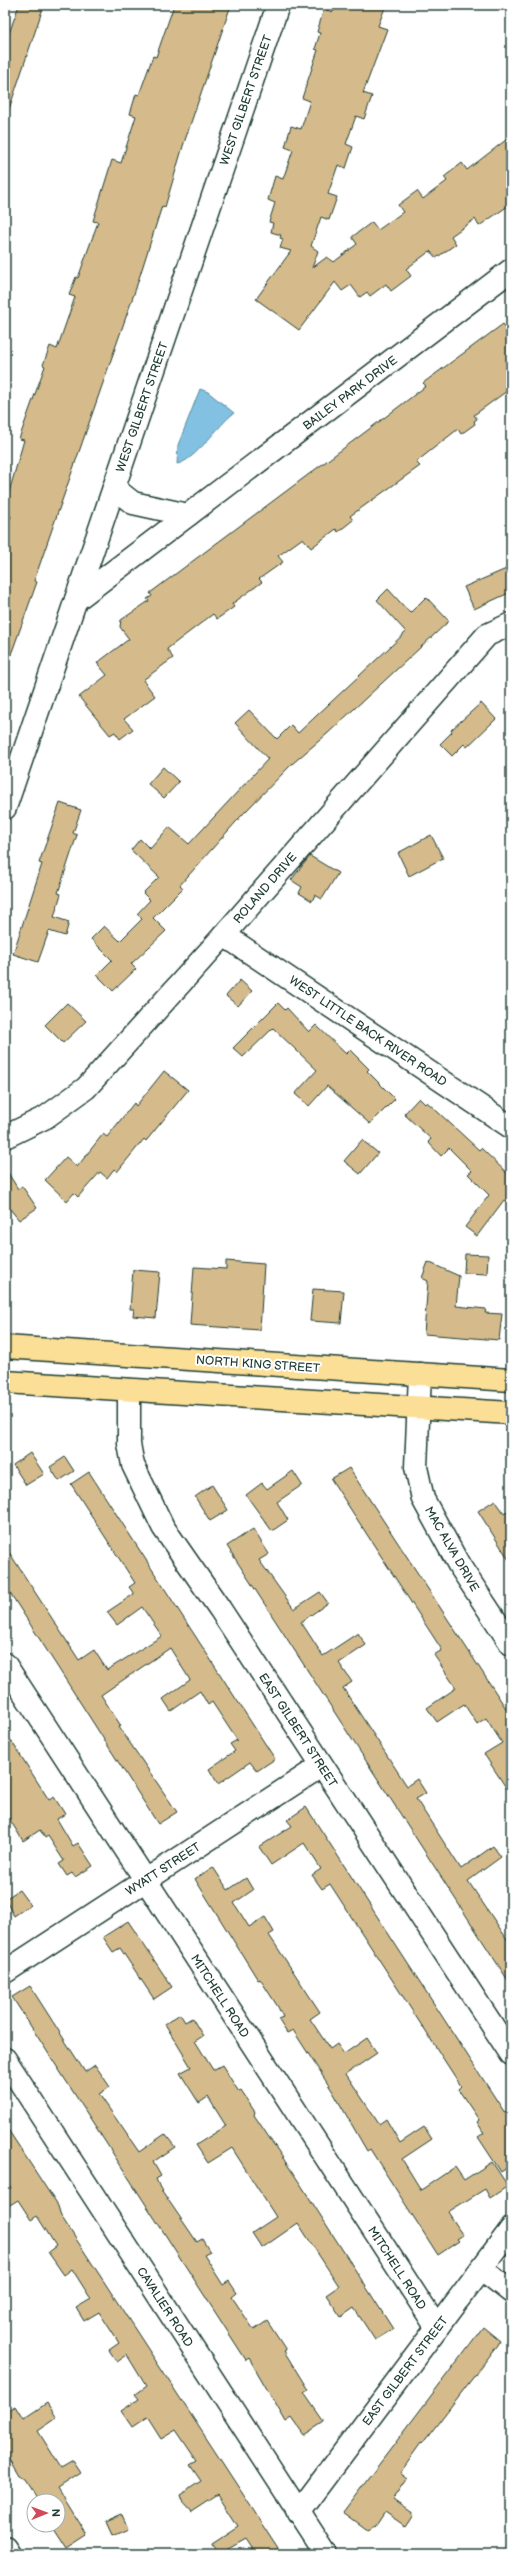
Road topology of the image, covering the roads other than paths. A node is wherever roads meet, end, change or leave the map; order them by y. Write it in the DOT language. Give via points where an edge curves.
graph roads {
  1 [pos="278,5"];
  2 [pos="511,270"];
  3 [pos="114,488"];
  4 [pos="188,515"];
  5 [pos="76,600"];
  6 [pos="511,624"];
  7 [pos="5,808"];
  8 [pos="224,935"];
  9 [pos="511,1127"];
  10 [pos="5,1137"];
  11 [pos="5,1347"];
  12 [pos="420,1374"];
  13 [pos="511,1380"];
  14 [pos="5,1382"];
  15 [pos="129,1390"];
  16 [pos="418,1408"];
  17 [pos="511,1414"];
  18 [pos="511,1644"];
  19 [pos="5,1664"];
  20 [pos="321,1766"];
  21 [pos="145,1881"];
  22 [pos="5,1972"];
  23 [pos="511,2054"];
  24 [pos="5,2059"];
  25 [pos="511,2229"];
  26 [pos="482,2269"];
  27 [pos="511,2292"];
  28 [pos="437,2328"];
  29 [pos="298,2513"];
  30 [pos="5,2548"];
  31 [pos="8,2554"];
  32 [pos="326,2554"];
  1 -- 3 [label="street, WEST GILBERT STREET"];
  2 -- 4 [label="street, BAILEY PARK DRIVE"];
  3 -- 4 [label="street" via="133,503"];
  3 -- 5 [label="street, WEST GILBERT STREET"];
  4 -- 5 [label="street, BAILEY PARK DRIVE"];
  5 -- 7 [label="street, WEST GILBERT STREET"];
  6 -- 8 [label="street, ROLAND DRIVE" via="487,635"];
  8 -- 9 [label="street, WEST LITTLE BACK RIVER ROAD"];
  8 -- 10 [label="street, ROLAND DRIVE" via="86,1088 46,1117"];
  11 -- 12 [label="main road, NORTH KING STREET"];
  12 -- 13 [label="main road, NORTH KING STREET"];
  12 -- 16 [label="street, MAC ALVA DRIVE"];
  14 -- 15 [label="main road"];
  15 -- 16 [label="main road"];
  15 -- 20 [label="street, EAST GILBERT STREET" via="129,1444 133,1465 163,1527 220,1609"];
  16 -- 17 [label="main road"];
  16 -- 18 [label="street, MAC ALVA DRIVE" via="416,1467 423,1498 459,1565"];
  19 -- 21 [label="street, MITCHELL ROAD"];
  20 -- 21 [label="street, WYATT STREET"];
  20 -- 23 [label="street, EAST GILBERT STREET"];
  21 -- 22 [label="street, WYATT STREET"];
  21 -- 28 [label="street, MITCHELL ROAD"];
  24 -- 29 [label="street, CAVALIER ROAD"];
  25 -- 26 [label="street, EAST GILBERT STREET"];
  26 -- 27 [label="street"];
  26 -- 28 [label="street, EAST GILBERT STREET"];
  28 -- 29 [label="street, EAST GILBERT STREET"];
  29 -- 32 [label="street, CAVALIER ROAD"];
  30 -- 31 [label="street"];
}
